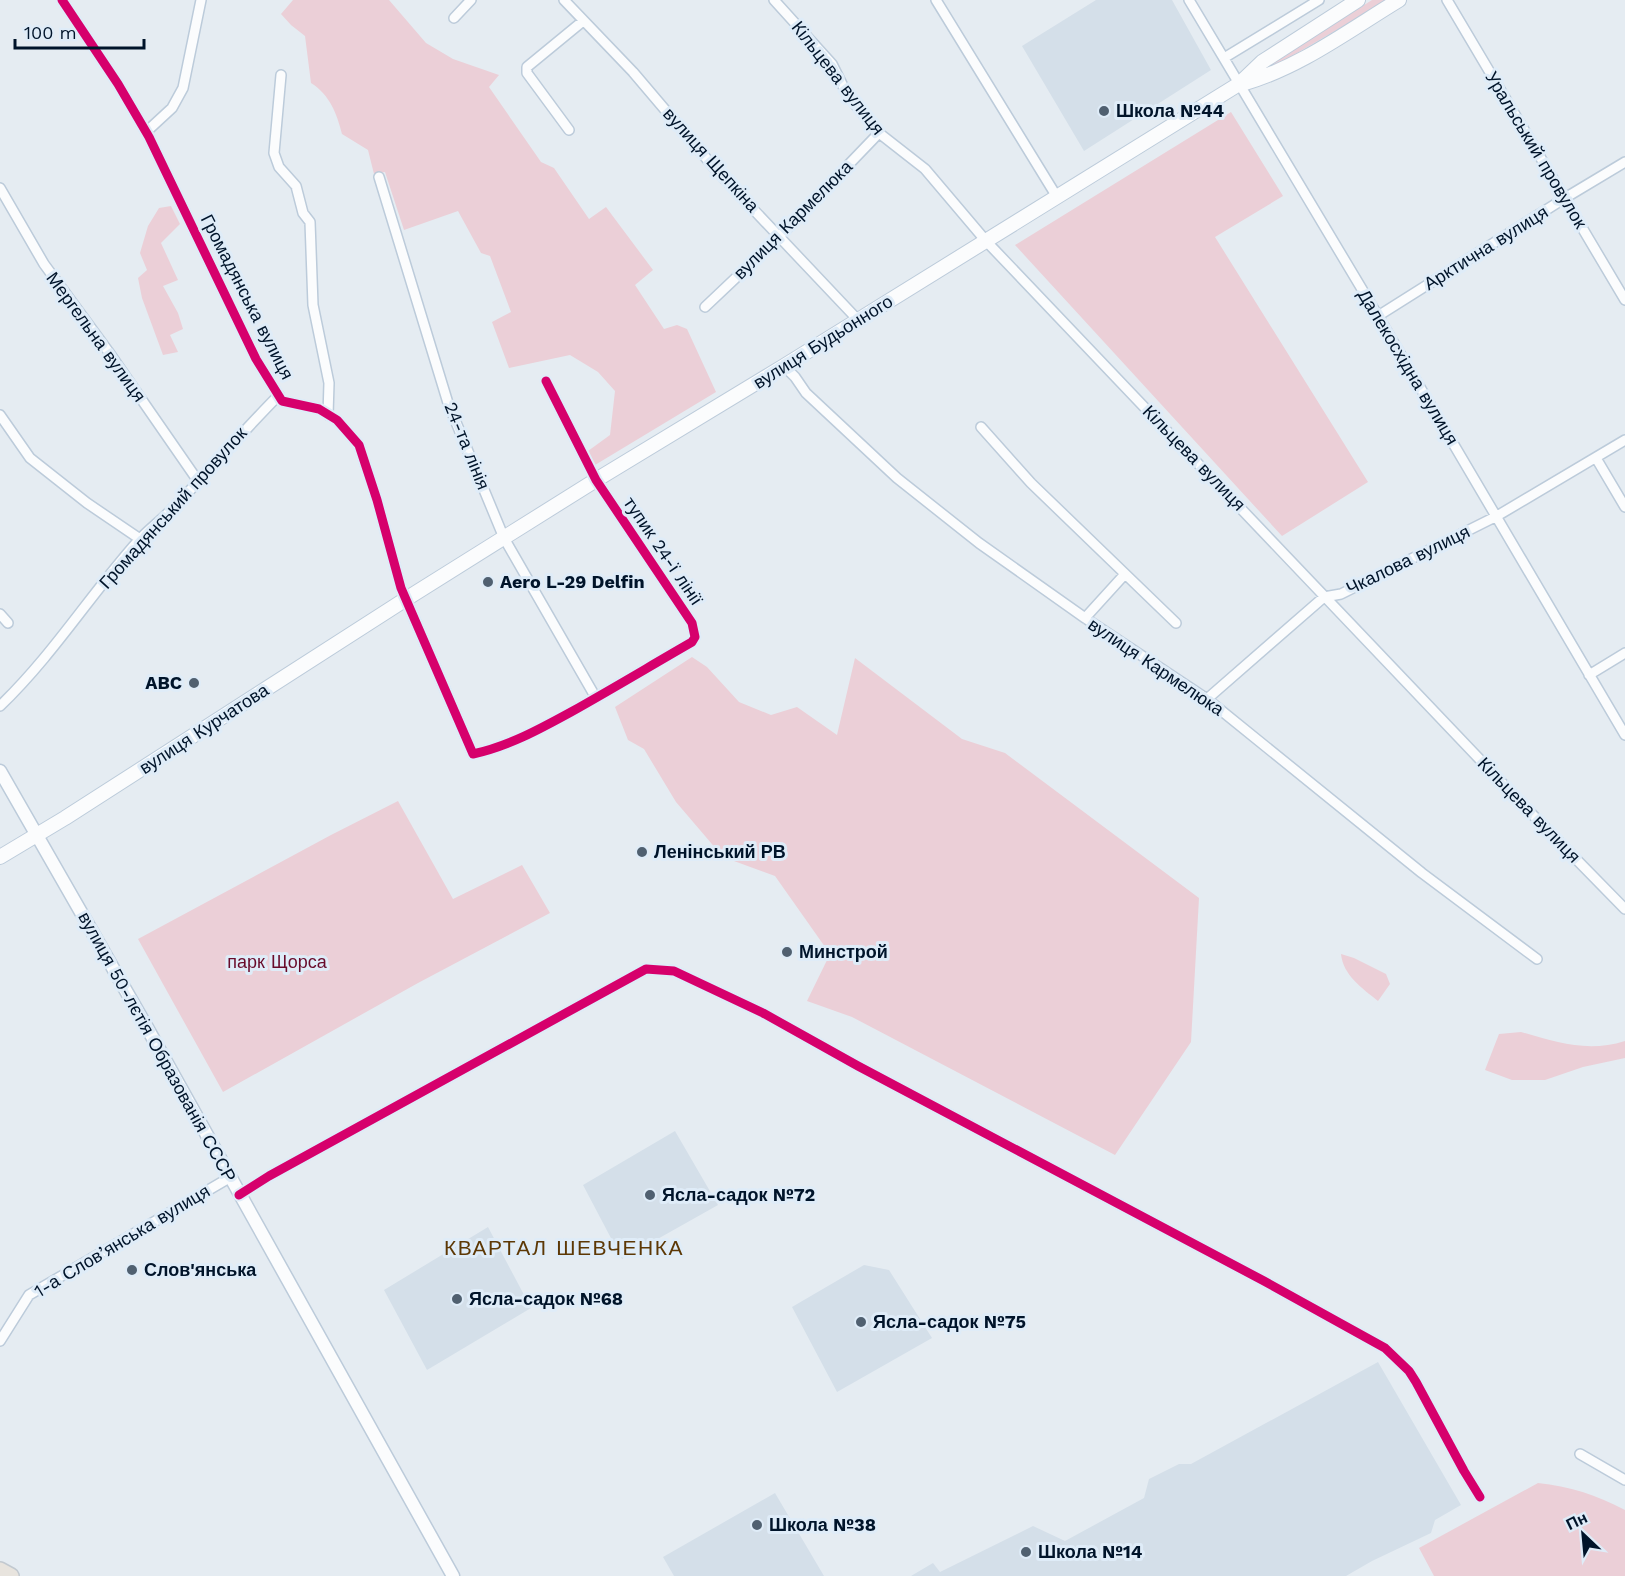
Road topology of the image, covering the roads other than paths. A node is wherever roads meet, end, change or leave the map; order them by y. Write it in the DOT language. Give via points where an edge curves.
graph roads {
  1 [pos="62,0"];
  2 [pos="201,0"];
  3 [pos="471,0"];
  4 [pos="564,0"];
  5 [pos="774,0"];
  6 [pos="936,0"];
  7 [pos="1189,0"];
  8 [pos="1319,0"];
  9 [pos="1358,0"];
  10 [pos="1399,0"];
  11 [pos="1447,0"];
  12 [pos="454,18"];
  13 [pos="583,21"];
  14 [pos="1224,58"];
  15 [pos="281,75"];
  16 [pos="1239,84"];
  17 [pos="569,130"];
  18 [pos="146,132"];
  19 [pos="879,133"];
  20 [pos="1625,162"];
  21 [pos="379,177"];
  22 [pos="0,188"];
  23 [pos="1057,197"];
  24 [pos="1565,198"];
  25 [pos="780,236"];
  26 [pos="986,241"];
  27 [pos="1625,300"];
  28 [pos="705,306"];
  29 [pos="1378,316"];
  30 [pos="858,320"];
  31 [pos="784,366"];
  32 [pos="546,381"];
  33 [pos="279,395"];
  34 [pos="0,415"];
  35 [pos="328,415"];
  36 [pos="981,427"];
  37 [pos="1625,441"];
  38 [pos="1596,458"];
  39 [pos="596,480"];
  40 [pos="198,481"];
  41 [pos="1625,507"];
  42 [pos="1497,516"];
  43 [pos="504,538"];
  44 [pos="140,539"];
  45 [pos="1125,574"];
  46 [pos="1324,597"];
  47 [pos="406,599"];
  48 [pos="0,614"];
  49 [pos="1085,618"];
  50 [pos="9,623"];
  51 [pos="1176,623"];
  52 [pos="1625,653"];
  53 [pos="1589,675"];
  54 [pos="596,698"];
  55 [pos="1207,699"];
  56 [pos="0,706"];
  57 [pos="1625,735"];
  58 [pos="0,771"];
  59 [pos="37,834"];
  60 [pos="0,857"];
  61 [pos="1625,909"];
  62 [pos="1537,959"];
  63 [pos="230,1178"];
  64 [pos="239,1195"];
  65 [pos="0,1341"];
  66 [pos="1580,1454"];
  67 [pos="1625,1480"];
  68 [pos="1480,1497"];
  69 [pos="0,1570"];
  70 [pos="11,1576"];
  71 [pos="453,1576"];
  1 -- 18 [label="street, Громадянська вулиця"];
  2 -- 18 [label="street" via="183,88 172,108"];
  3 -- 12 [label="street"];
  4 -- 13 [label="street, вулиця Щепкіна"];
  5 -- 19 [label="street, Кільцева вулиця" via="832,64 848,96"];
  6 -- 23 [label="street"];
  7 -- 14 [label="street, Далекосхідна вулиця"];
  8 -- 14 [label="street"];
  9 -- 16 [label="main road, вулиця Будьонного" via="1262,62"];
  10 -- 16 [label="main road, вулиця Будьонного" via="1303,58"];
  11 -- 24 [label="street, Уральський провулок"];
  13 -- 17 [label="street" via="527,68"];
  13 -- 25 [label="street, вулиця Щепкіна"];
  14 -- 16 [label="street, Далекосхідна вулиця"];
  15 -- 35 [label="street" via="274,153 279,167 296,186 303,213 310,222 313,305 329,383"];
  16 -- 23 [label="main road, вулиця Будьонного"];
  16 -- 29 [label="street, Далекосхідна вулиця"];
  18 -- 33 [label="street, Громадянська вулиця" via="256,358"];
  19 -- 25 [label="street, вулиця Кармелюка"];
  19 -- 26 [label="street, Кільцева вулиця" via="925,169"];
  20 -- 24 [label="street, Арктична вулиця"];
  21 -- 43 [label="street, 24-та лінія" via="448,403"];
  22 -- 40 [label="street, Мергельна вулиця" via="44,264"];
  23 -- 26 [label="main road, вулиця Будьонного"];
  24 -- 27 [label="street, Уральський провулок"];
  24 -- 29 [label="street, Арктична вулиця"];
  25 -- 28 [label="street, вулиця Кармелюка"];
  25 -- 30 [label="street, вулиця Щепкіна"];
  26 -- 30 [label="main road, вулиця Будьонного"];
  26 -- 46 [label="street, Кільцева вулиця"];
  29 -- 42 [label="street, Далекосхідна вулиця"];
  30 -- 31 [label="main road, вулиця Будьонного"];
  31 -- 39 [label="main road, вулиця Будьонного"];
  31 -- 49 [label="street, вулиця Кармелюка" via="806,393 897,478 979,543"];
  32 -- 39 [label="street, тупик 24-ї лінії"];
  33 -- 35 [label="street, Громадянська вулиця" via="282,401 319,409"];
  33 -- 40 [label="street, Громадянський провулок"];
  34 -- 44 [label="street" via="30,458"];
  35 -- 47 [label="street, Громадянська вулиця" via="359,445"];
  36 -- 45 [label="street" via="1031,483"];
  37 -- 38 [label="street, Чкалова вулиця"];
  38 -- 41 [label="street"];
  38 -- 42 [label="street, Чкалова вулиця"];
  39 -- 43 [label="main road, вулиця Будьонного"];
  39 -- 54 [label="street, тупик 24-ї лінії" via="692,623 696,637"];
  40 -- 44 [label="street, Громадянський провулок"];
  42 -- 46 [label="street, Чкалова вулиця" via="1341,594"];
  42 -- 53 [label="street, Далекосхідна вулиця"];
  43 -- 47 [label="main road, вулиця Будьонного"];
  43 -- 54 [label="street, 24-та лінія"];
  44 -- 56 [label="street, Громадянський провулок" via="46,658"];
  45 -- 49 [label="street"];
  45 -- 51 [label="street"];
  46 -- 55 [label="street, Чкалова вулиця"];
  46 -- 61 [label="street, Кільцева вулиця"];
  47 -- 54 [label="street, Громадянська вулиця" via="473,754 520,739"];
  47 -- 59 [label="main road, вулиця Курчатова"];
  48 -- 50 [label="street"];
  49 -- 55 [label="street, вулиця Кармелюка"];
  52 -- 53 [label="street"];
  53 -- 57 [label="street, Далекосхідна вулиця"];
  55 -- 62 [label="street, вулиця Кармелюка" via="1422,873"];
  58 -- 59 [label="street, вулиця 50-лєтія Образованія СССР"];
  59 -- 60 [label="main road, вулиця Курчатова"];
  59 -- 63 [label="street, вулиця 50-лєтія Образованія СССР"];
  63 -- 64 [label="street, вулиця 50-лєтія Образованія СССР"];
  63 -- 65 [label="street, 1-а Слов’янська вулиця" via="29,1295"];
  64 -- 68 [label="street" via="646,969 674,971 763,1013 1385,1347 1416,1382"];
  64 -- 71 [label="street, вулиця 50-лєтія Образованія СССР"];
  66 -- 67 [label="street"];
  69 -- 70 [label="main road"];
}
